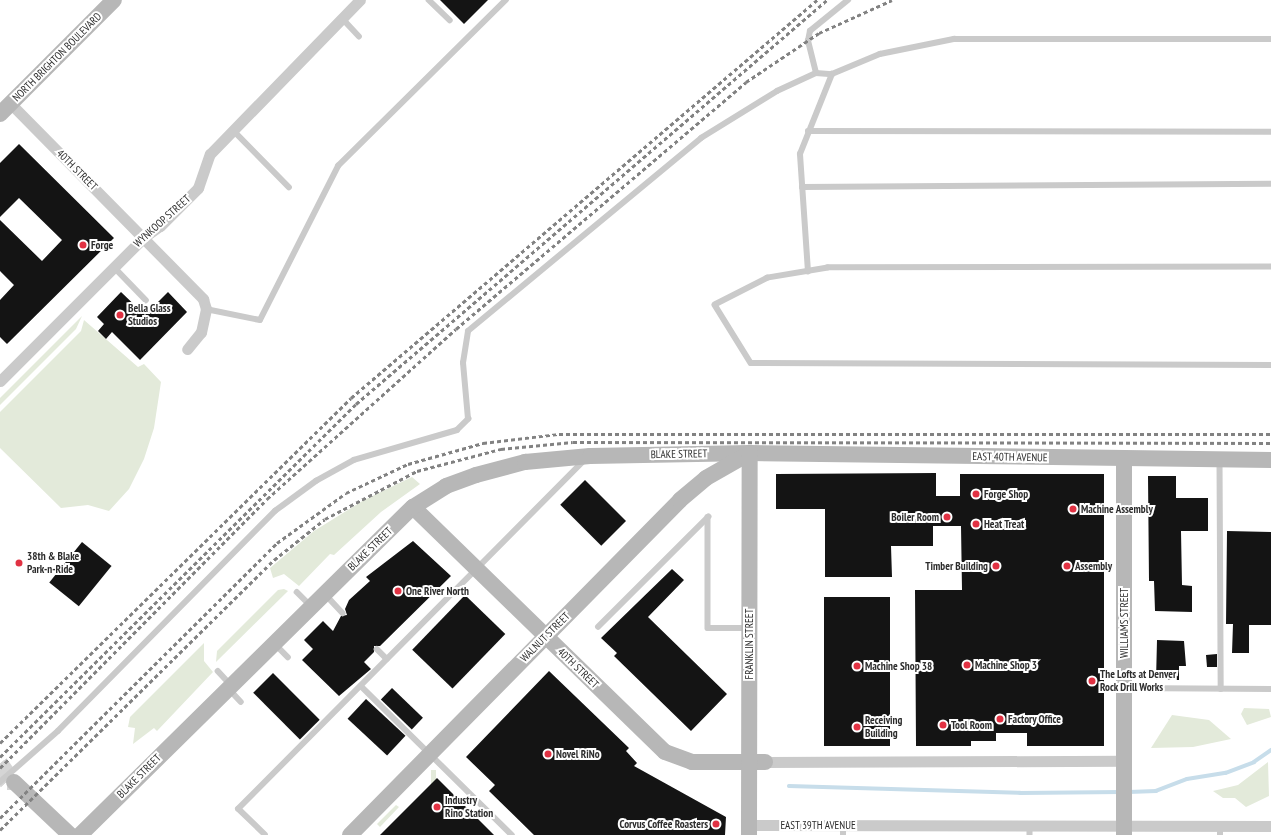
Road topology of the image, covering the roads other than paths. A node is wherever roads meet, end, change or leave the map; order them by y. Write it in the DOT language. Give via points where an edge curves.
graph roads {
  1 [pos="114,0"];
  2 [pos="360,0"];
  3 [pos="429,0"];
  4 [pos="506,0"];
  5 [pos="848,0"];
  6 [pos="342,18"];
  7 [pos="450,20"];
  8 [pos="359,36"];
  9 [pos="1271,39"];
  10 [pos="816,73"];
  11 [pos="832,74"];
  12 [pos="5,109"];
  13 [pos="233,130"];
  14 [pos="808,131"];
  15 [pos="1271,132"];
  16 [pos="1271,184"];
  17 [pos="289,187"];
  18 [pos="802,187"];
  19 [pos="144,237"];
  20 [pos="114,267"];
  21 [pos="1271,267"];
  22 [pos="808,272"];
  23 [pos="146,300"];
  24 [pos="206,309"];
  25 [pos="187,349"];
  26 [pos="1271,364"];
  27 [pos="0,382"];
  28 [pos="750,454"];
  29 [pos="590,456"];
  30 [pos="1124,459"];
  31 [pos="1220,459"];
  32 [pos="1271,460"];
  33 [pos="413,507"];
  34 [pos="477,569"];
  35 [pos="296,592"];
  36 [pos="325,594"];
  37 [pos="312,607"];
  38 [pos="343,613"];
  39 [pos="598,627"];
  40 [pos="750,628"];
  41 [pos="546,636"];
  42 [pos="274,644"];
  43 [pos="377,649"];
  44 [pos="288,657"];
  45 [pos="387,659"];
  46 [pos="218,671"];
  47 [pos="361,686"];
  48 [pos="230,687"];
  49 [pos="1124,688"];
  50 [pos="1221,689"];
  51 [pos="1271,689"];
  52 [pos="241,702"];
  53 [pos="430,754"];
  54 [pos="749,762"];
  55 [pos="765,762"];
  56 [pos="1125,767"];
  57 [pos="7,782"];
  58 [pos="1271,826"];
  59 [pos="749,830"];
  60 [pos="843,830"];
  61 [pos="937,830"];
  62 [pos="1030,830"];
  63 [pos="1124,830"];
  64 [pos="1220,831"];
  65 [pos="70,835"];
  66 [pos="80,835"];
  67 [pos="265,835"];
  68 [pos="350,835"];
  69 [pos="512,835"];
  1 -- 12 [label="street, NORTH BRIGHTON BOULEVARD"];
  2 -- 6 [label="street, WYNKOOP STREET"];
  3 -- 7 [label="lane"];
  4 -- 24 [label="lane" via="338,166 260,320"];
  5 -- 10 [label="lane" via="810,32 808,41"];
  6 -- 8 [label="lane"];
  6 -- 13 [label="street, WYNKOOP STREET"];
  9 -- 11 [label="lane" via="954,39 880,54"];
  10 -- 11 [label="lane"];
  10 -- 57 [label="lane" via="777,91 701,138 468,331 463,363 468,419 456,430 354,460 316,481 275,511"];
  11 -- 14 [label="lane"];
  12 -- 19 [label="street, 40TH STREET"];
  13 -- 17 [label="lane"];
  13 -- 19 [label="street, WYNKOOP STREET" via="210,154 198,188 160,226"];
  14 -- 15 [label="lane"];
  14 -- 18 [label="lane" via="800,154"];
  16 -- 18 [label="lane"];
  18 -- 22 [label="lane"];
  19 -- 20 [label="street, WYNKOOP STREET"];
  19 -- 24 [label="street, 40TH STREET" via="202,297"];
  20 -- 23 [label="lane"];
  20 -- 27 [label="street, WYNKOOP STREET"];
  21 -- 22 [label="lane" via="836,268"];
  22 -- 26 [label="lane" via="768,278 715,305 751,363"];
  24 -- 25 [label="street" via="201,332"];
  28 -- 29 [label="street, BLAKE STREET"];
  28 -- 30 [label="street, EAST 40TH AVENUE"];
  28 -- 40 [label="street, FRANKLIN STREET"];
  28 -- 41 [label="street, WALNUT STREET" via="706,478 680,500"];
  29 -- 33 [label="street, BLAKE STREET" via="525,462 489,470 446,486"];
  29 -- 34 [label="lane"];
  30 -- 31 [label="street, EAST 40TH AVENUE"];
  30 -- 49 [label="street, WILLIAMS STREET"];
  31 -- 32 [label="street, EAST 40TH AVENUE"];
  31 -- 50 [label="lane"];
  33 -- 34 [label="street, 40TH STREET"];
  33 -- 36 [label="street, BLAKE STREET"];
  34 -- 41 [label="street, 40TH STREET"];
  34 -- 45 [label="lane"];
  35 -- 37 [label="lane"];
  36 -- 37 [label="street, BLAKE STREET"];
  36 -- 38 [label="lane"];
  37 -- 42 [label="street, BLAKE STREET"];
  39 -- 40 [label="lane" via="708,517 708,628"];
  40 -- 54 [label="street, FRANKLIN STREET"];
  41 -- 53 [label="street, WALNUT STREET"];
  41 -- 54 [label="street, 40TH STREET" via="665,752 692,762"];
  42 -- 44 [label="lane"];
  42 -- 48 [label="street, BLAKE STREET"];
  43 -- 45 [label="lane"];
  45 -- 47 [label="lane"];
  46 -- 48 [label="lane"];
  47 -- 53 [label="lane"];
  47 -- 67 [label="lane" via="238,809"];
  48 -- 52 [label="lane"];
  48 -- 66 [label="street, BLAKE STREET"];
  49 -- 50 [label="lane"];
  49 -- 56 [label="street, WILLIAMS STREET"];
  50 -- 51 [label="lane"];
  53 -- 68 [label="street, WALNUT STREET"];
  53 -- 69 [label="lane"];
  54 -- 55 [label="street"];
  54 -- 59 [label="street, FRANKLIN STREET"];
  55 -- 56 [label="street"];
  56 -- 63 [label="street, WILLIAMS STREET"];
  57 -- 65 [label="street"];
  58 -- 64 [label="street, EAST 39TH AVENUE"];
  59 -- 60 [label="street, EAST 39TH AVENUE"];
  60 -- 61 [label="street, EAST 39TH AVENUE"];
  61 -- 62 [label="street, EAST 39TH AVENUE"];
  62 -- 63 [label="street, EAST 39TH AVENUE"];
  63 -- 64 [label="street, EAST 39TH AVENUE"];
}
